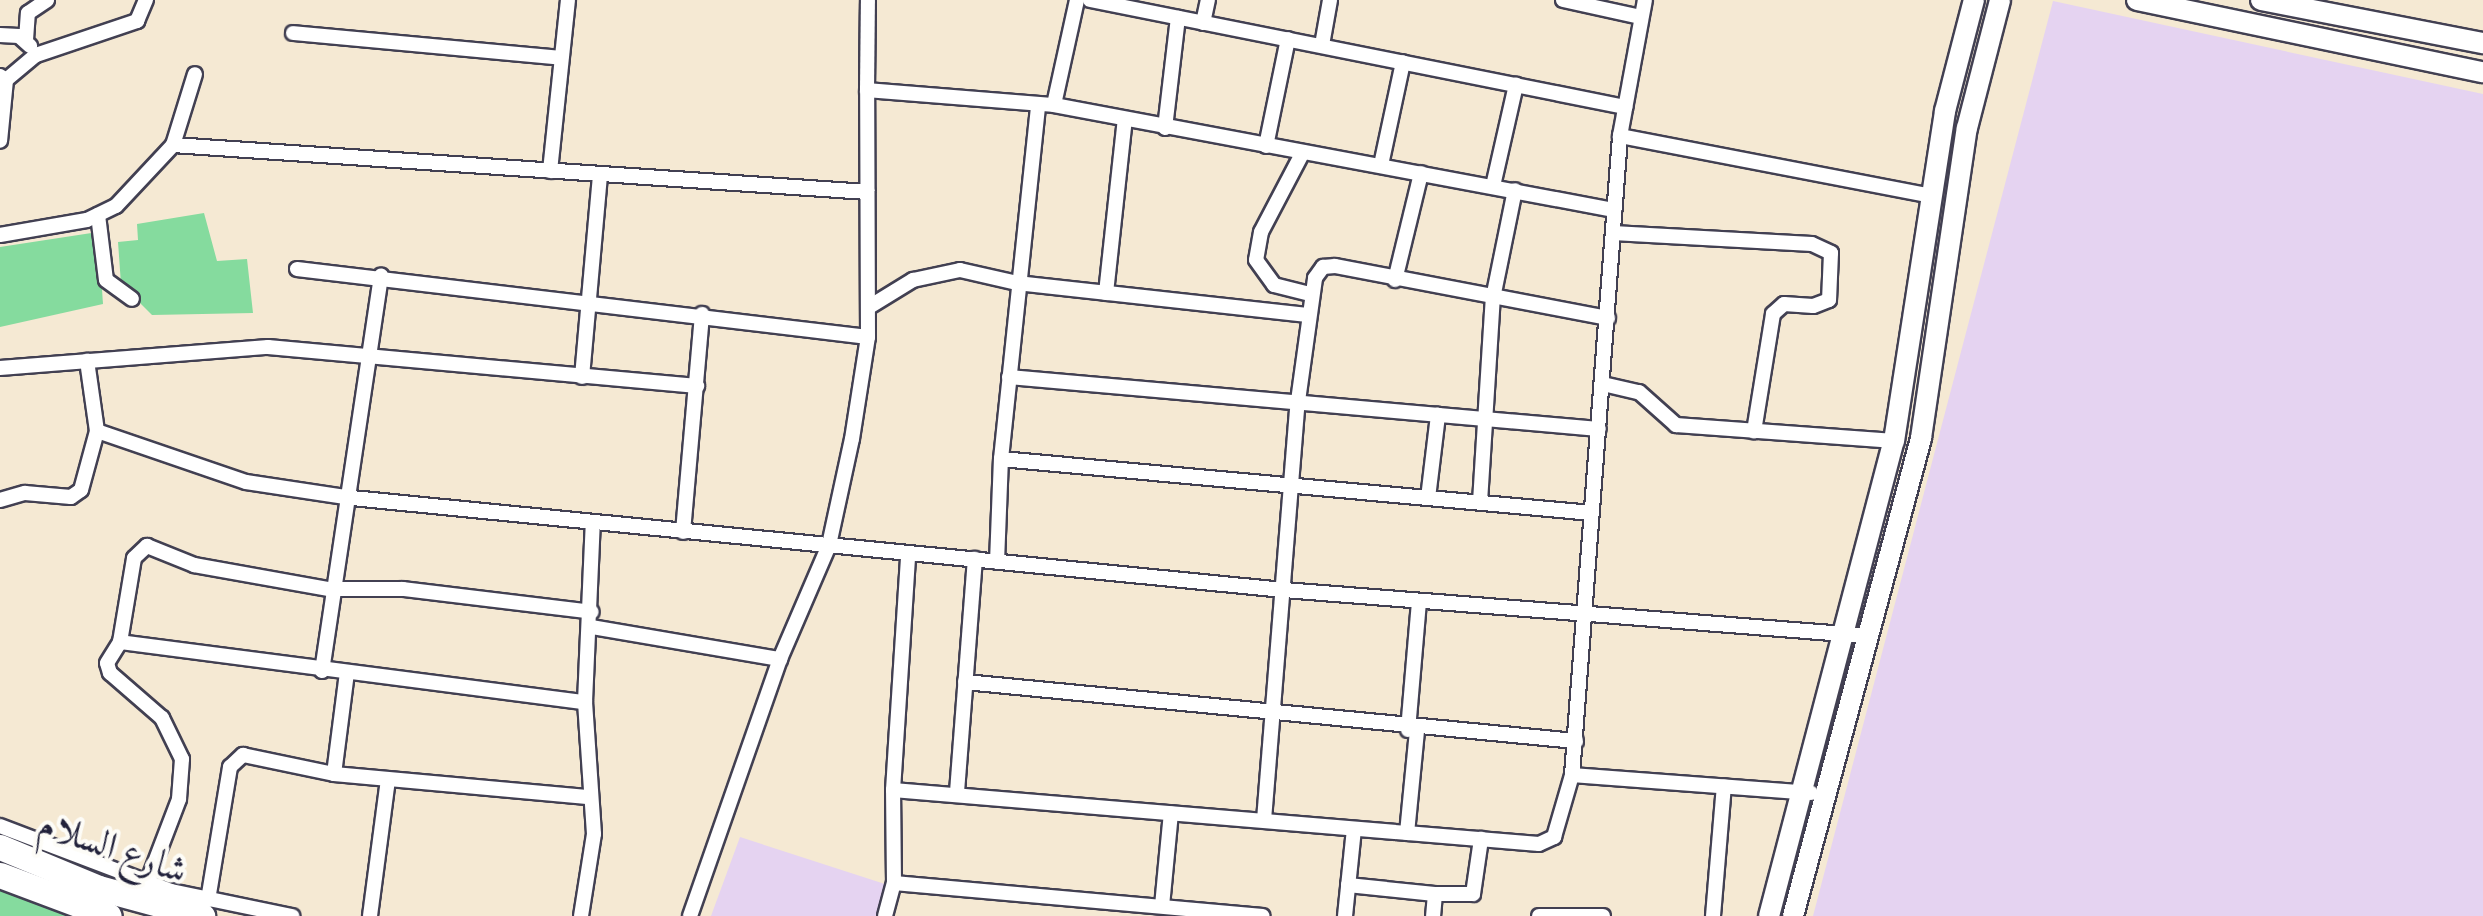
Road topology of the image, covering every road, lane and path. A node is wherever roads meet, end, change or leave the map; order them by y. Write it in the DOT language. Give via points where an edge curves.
graph roads {
  1 [pos="47,0"];
  2 [pos="146,0"];
  3 [pos="568,0"];
  4 [pos="868,0"];
  5 [pos="1077,0"];
  6 [pos="1090,0"];
  7 [pos="1208,0"];
  8 [pos="1330,0"];
  9 [pos="1563,0"];
  10 [pos="1645,0"];
  11 [pos="1974,0"];
  12 [pos="2000,0"];
  13 [pos="2137,0"];
  14 [pos="2261,0"];
  15 [pos="1641,17"];
  16 [pos="1178,18"];
  17 [pos="1203,22"];
  18 [pos="294,33"];
  19 [pos="0,35"];
  20 [pos="26,40"];
  21 [pos="1288,40"];
  22 [pos="2483,43"];
  23 [pos="1322,45"];
  24 [pos="36,55"];
  25 [pos="560,58"];
  26 [pos="1403,62"];
  27 [pos="2483,72"];
  28 [pos="195,74"];
  29 [pos="3,78"];
  30 [pos="1516,85"];
  31 [pos="867,90"];
  32 [pos="1046,105"];
  33 [pos="1625,107"];
  34 [pos="1124,119"];
  35 [pos="1166,128"];
  36 [pos="1620,136"];
  37 [pos="0,140"];
  38 [pos="173,145"];
  39 [pos="1266,146"];
  40 [pos="1304,152"];
  41 [pos="1381,164"];
  42 [pos="550,172"];
  43 [pos="1421,172"];
  44 [pos="600,176"];
  45 [pos="1493,186"];
  46 [pos="1515,190"];
  47 [pos="867,192"];
  48 [pos="1932,196"];
  49 [pos="1614,210"];
  50 [pos="98,215"];
  51 [pos="1613,233"];
  52 [pos="0,235"];
  53 [pos="297,269"];
  54 [pos="381,274"];
  55 [pos="1395,280"];
  56 [pos="1017,283"];
  57 [pos="1106,292"];
  58 [pos="1311,294"];
  59 [pos="1493,298"];
  60 [pos="132,299"];
  61 [pos="590,302"];
  62 [pos="868,308"];
  63 [pos="702,314"];
  64 [pos="1307,315"];
  65 [pos="1608,318"];
  66 [pos="868,337"];
  67 [pos="87,361"];
  68 [pos="373,361"];
  69 [pos="0,368"];
  70 [pos="582,377"];
  71 [pos="1009,377"];
  72 [pos="1603,384"];
  73 [pos="697,386"];
  74 [pos="1298,401"];
  75 [pos="1438,414"];
  76 [pos="1484,420"];
  77 [pos="1599,429"];
  78 [pos="1754,430"];
  79 [pos="97,432"];
  80 [pos="1894,441"];
  81 [pos="1001,460"];
  82 [pos="1292,487"];
  83 [pos="352,498"];
  84 [pos="1428,498"];
  85 [pos="0,500"];
  86 [pos="1480,502"];
  87 [pos="1592,513"];
  88 [pos="593,522"];
  89 [pos="683,532"];
  90 [pos="829,545"];
  91 [pos="908,555"];
  92 [pos="974,560"];
  93 [pos="997,562"];
  94 [pos="329,589"];
  95 [pos="1284,590"];
  96 [pos="1419,601"];
  97 [pos="1580,611"];
  98 [pos="592,620"];
  99 [pos="1845,633"];
  100 [pos="1870,636"];
  101 [pos="120,642"];
  102 [pos="780,659"];
  103 [pos="322,671"];
  104 [pos="347,673"];
  105 [pos="965,682"];
  106 [pos="585,702"];
  107 [pos="1274,716"];
  108 [pos="1413,730"];
  109 [pos="1576,741"];
  110 [pos="334,774"];
  111 [pos="1572,775"];
  112 [pos="388,780"];
  113 [pos="1724,786"];
  114 [pos="893,790"];
  115 [pos="957,792"];
  116 [pos="1804,792"];
  117 [pos="1826,796"];
  118 [pos="587,798"];
  119 [pos="1171,813"];
  120 [pos="1264,820"];
  121 [pos="0,826"];
  122 [pos="1354,828"];
  123 [pos="1407,832"];
  124 [pos="1481,839"];
  125 [pos="0,848"];
  126 [pos="0,876"];
  127 [pos="894,882"];
  128 [pos="147,883"];
  129 [pos="1348,885"];
  130 [pos="1435,894"];
  131 [pos="1162,906"];
  132 [pos="205,908"];
  133 [pos="1190,912"];
  134 [pos="1775,915"];
  135 [pos="109,916"];
  136 [pos="292,916"];
  137 [pos="370,916"];
  138 [pos="580,916"];
  139 [pos="690,916"];
  140 [pos="885,916"];
  141 [pos="1263,916"];
  142 [pos="1346,916"];
  143 [pos="1432,916"];
  144 [pos="1539,916"];
  145 [pos="1603,916"];
  146 [pos="1713,916"];
  147 [pos="1793,916"];
  1 -- 20 [label="street" via="28,13"];
  2 -- 24 [label="street" via="137,21"];
  3 -- 25 [label="street"];
  4 -- 31 [label="street"];
  5 -- 32 [label="street"];
  6 -- 16 [label="street"];
  7 -- 17 [label="street"];
  8 -- 23 [label="street"];
  9 -- 15 [label="street"];
  10 -- 15 [label="street"];
  11 -- 48 [label="street" via="1945,111"];
  12 -- 100 [label="street" via="1967,128 1921,438"];
  13 -- 27 [label="street"];
  14 -- 22 [label="street"];
  15 -- 33 [label="street"];
  16 -- 17 [label="street"];
  16 -- 35 [label="street"];
  17 -- 21 [label="street"];
  18 -- 25 [label="street"];
  19 -- 20 [label="street"];
  20 -- 24 [label="street"];
  21 -- 23 [label="street"];
  21 -- 39 [label="street"];
  23 -- 26 [label="street"];
  24 -- 29 [label="street"];
  25 -- 42 [label="street"];
  26 -- 30 [label="street"];
  26 -- 41 [label="street"];
  28 -- 38 [label="street"];
  29 -- 37 [label="street"];
  30 -- 33 [label="street"];
  30 -- 45 [label="street"];
  31 -- 32 [label="street"];
  31 -- 47 [label="street"];
  32 -- 34 [label="street"];
  32 -- 56 [label="street"];
  33 -- 36 [label="street"];
  34 -- 35 [label="street"];
  34 -- 57 [label="street"];
  35 -- 39 [label="street"];
  36 -- 48 [label="street"];
  36 -- 49 [label="street"];
  38 -- 42 [label="street"];
  38 -- 50 [label="street" via="142,182"];
  39 -- 40 [label="street"];
  40 -- 41 [label="street"];
  40 -- 58 [label="street" via="1260,232 1256,260 1274,285"];
  41 -- 43 [label="street"];
  42 -- 44 [label="street"];
  43 -- 45 [label="street"];
  43 -- 55 [label="street"];
  44 -- 47 [label="street"];
  44 -- 61 [label="street"];
  45 -- 46 [label="street"];
  46 -- 49 [label="street"];
  46 -- 59 [label="street"];
  47 -- 62 [label="street"];
  48 -- 80 [label="street"];
  49 -- 51 [label="street"];
  50 -- 52 [label="street"];
  50 -- 60 [label="street" via="106,280"];
  51 -- 65 [label="street"];
  51 -- 78 [label="street" via="1812,244 1830,253 1828,300 1784,304 1773,314"];
  53 -- 54 [label="street"];
  54 -- 61 [label="street"];
  54 -- 68 [label="street"];
  55 -- 58 [label="street" via="1323,267"];
  55 -- 59 [label="street"];
  56 -- 57 [label="street"];
  56 -- 62 [label="street" via="937,271"];
  56 -- 71 [label="street"];
  57 -- 64 [label="street"];
  58 -- 64 [label="street"];
  59 -- 65 [label="street"];
  59 -- 76 [label="street"];
  61 -- 63 [label="street"];
  61 -- 70 [label="street"];
  62 -- 66 [label="street"];
  63 -- 66 [label="street"];
  63 -- 73 [label="street"];
  64 -- 74 [label="street"];
  65 -- 72 [label="street"];
  66 -- 90 [label="street"];
  67 -- 68 [label="street" via="268,346"];
  67 -- 69 [label="street"];
  67 -- 79 [label="street"];
  68 -- 70 [label="street"];
  68 -- 83 [label="street"];
  70 -- 73 [label="street"];
  71 -- 74 [label="street"];
  71 -- 81 [label="street"];
  72 -- 77 [label="street"];
  72 -- 78 [label="street" via="1639,392 1667,422"];
  73 -- 89 [label="street"];
  74 -- 75 [label="street"];
  74 -- 82 [label="street"];
  75 -- 76 [label="street"];
  75 -- 84 [label="street"];
  76 -- 77 [label="street"];
  76 -- 86 [label="street"];
  77 -- 87 [label="street"];
  78 -- 80 [label="street"];
  79 -- 83 [label="street" via="246,482"];
  79 -- 85 [label="street" via="89,469 71,497"];
  80 -- 99 [label="street"];
  81 -- 82 [label="street"];
  81 -- 93 [label="street"];
  82 -- 84 [label="street"];
  82 -- 95 [label="street"];
  83 -- 88 [label="street"];
  83 -- 94 [label="street"];
  84 -- 86 [label="street"];
  86 -- 87 [label="street"];
  87 -- 97 [label="street"];
  88 -- 89 [label="street"];
  88 -- 98 [label="street"];
  89 -- 90 [label="street"];
  90 -- 91 [label="street"];
  90 -- 102 [label="street"];
  91 -- 92 [label="street"];
  91 -- 114 [label="street"];
  92 -- 93 [label="street"];
  92 -- 105 [label="street"];
  93 -- 95 [label="street"];
  94 -- 98 [label="street" via="402,590"];
  94 -- 101 [label="street" via="194,565 148,546 134,558"];
  94 -- 103 [label="street"];
  95 -- 96 [label="street"];
  95 -- 107 [label="street"];
  96 -- 97 [label="street"];
  96 -- 108 [label="street"];
  97 -- 99 [label="street"];
  97 -- 109 [label="street"];
  98 -- 102 [label="street"];
  98 -- 106 [label="street"];
  99 -- 100 [label="street"];
  99 -- 116 [label="street"];
  100 -- 117 [label="street"];
  101 -- 103 [label="street"];
  101 -- 128 [label="street" via="107,663 110,674 162,718 182,759 178,799"];
  102 -- 139 [label="street"];
  103 -- 104 [label="street"];
  104 -- 106 [label="street"];
  104 -- 110 [label="street"];
  105 -- 107 [label="street"];
  105 -- 115 [label="street"];
  106 -- 118 [label="street"];
  107 -- 108 [label="street"];
  107 -- 120 [label="street"];
  108 -- 109 [label="street"];
  108 -- 123 [label="street"];
  109 -- 111 [label="street"];
  110 -- 112 [label="street"];
  110 -- 132 [label="street" via="234,758"];
  111 -- 113 [label="street"];
  111 -- 124 [label="street" via="1561,823 1547,842"];
  112 -- 118 [label="street"];
  112 -- 137 [label="street"];
  113 -- 116 [label="street"];
  113 -- 146 [label="street"];
  114 -- 115 [label="street"];
  114 -- 127 [label="street"];
  115 -- 119 [label="street"];
  116 -- 117 [label="street"];
  116 -- 134 [label="street"];
  117 -- 147 [label="street"];
  118 -- 138 [label="street" via="594,834"];
  119 -- 120 [label="street"];
  119 -- 131 [label="street"];
  120 -- 122 [label="street"];
  121 -- 128 [label="street"];
  122 -- 123 [label="street"];
  122 -- 129 [label="street"];
  123 -- 124 [label="street"];
  124 -- 130 [label="street" via="1473,894"];
  125 -- 132 [label="highway, شارع السلام" via="98,888"];
  126 -- 135 [label="highway, شارع السلام"];
  127 -- 131 [label="street"];
  127 -- 140 [label="street"];
  128 -- 132 [label="street"];
  129 -- 130 [label="street"];
  129 -- 142 [label="street"];
  130 -- 143 [label="street"];
  131 -- 133 [label="street"];
  132 -- 136 [label="street"];
  133 -- 141 [label="street"];
  144 -- 145 [label="street"];
}
